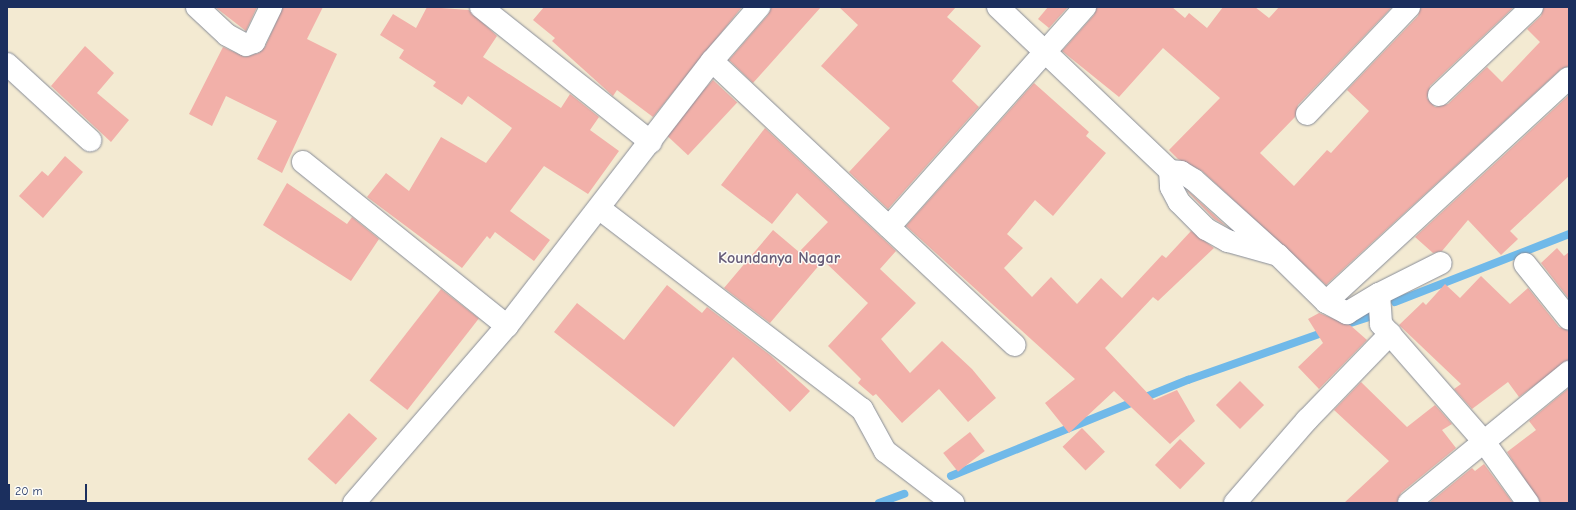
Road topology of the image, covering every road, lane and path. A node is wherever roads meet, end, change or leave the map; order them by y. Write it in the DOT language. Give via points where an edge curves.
graph roads {
  1 [pos="197,7"];
  2 [pos="271,7"];
  3 [pos="481,7"];
  4 [pos="758,7"];
  5 [pos="998,7"];
  6 [pos="1085,7"];
  7 [pos="1409,7"];
  8 [pos="1532,7"];
  9 [pos="1046,51"];
  10 [pos="712,61"];
  11 [pos="7,64"];
  12 [pos="1569,78"];
  13 [pos="1439,94"];
  14 [pos="1307,114"];
  15 [pos="90,140"];
  16 [pos="651,142"];
  17 [pos="303,162"];
  18 [pos="1170,171"];
  19 [pos="600,209"];
  20 [pos="889,227"];
  21 [pos="1278,255"];
  22 [pos="1441,263"];
  23 [pos="1525,264"];
  24 [pos="1379,294"];
  25 [pos="1326,302"];
  26 [pos="1569,319"];
  27 [pos="507,326"];
  28 [pos="1390,334"];
  29 [pos="1014,345"];
  30 [pos="1569,372"];
  31 [pos="1485,443"];
  32 [pos="354,503"];
  33 [pos="952,503"];
  34 [pos="1235,503"];
  35 [pos="1409,503"];
  36 [pos="1528,503"];
  1 -- 2 [label="street" via="227,35 246,45 254,42"];
  3 -- 16 [label="street"];
  4 -- 10 [label="street"];
  5 -- 9 [label="street"];
  6 -- 9 [label="street"];
  7 -- 14 [label="street"];
  8 -- 13 [label="street"];
  9 -- 18 [label="street"];
  9 -- 20 [label="street"];
  10 -- 16 [label="street"];
  10 -- 20 [label="street"];
  11 -- 15 [label="street"];
  12 -- 25 [label="street"];
  16 -- 19 [label="street"];
  17 -- 27 [label="street"];
  18 -- 21 [label="street" via="1181,172 1194,180"];
  18 -- 21 [label="street" via="1171,187 1179,202 1206,229 1228,241"];
  19 -- 27 [label="street"];
  19 -- 33 [label="street" via="862,409 885,451"];
  20 -- 29 [label="street"];
  21 -- 25 [label="street"];
  22 -- 24 [label="street"];
  23 -- 26 [label="street"];
  24 -- 25 [label="street" via="1347,313"];
  24 -- 28 [label="street" via="1381,324"];
  27 -- 32 [label="street"];
  28 -- 31 [label="street"];
  28 -- 34 [label="street" via="1307,420"];
  30 -- 31 [label="street"];
  31 -- 35 [label="street"];
  31 -- 36 [label="street"];
}
